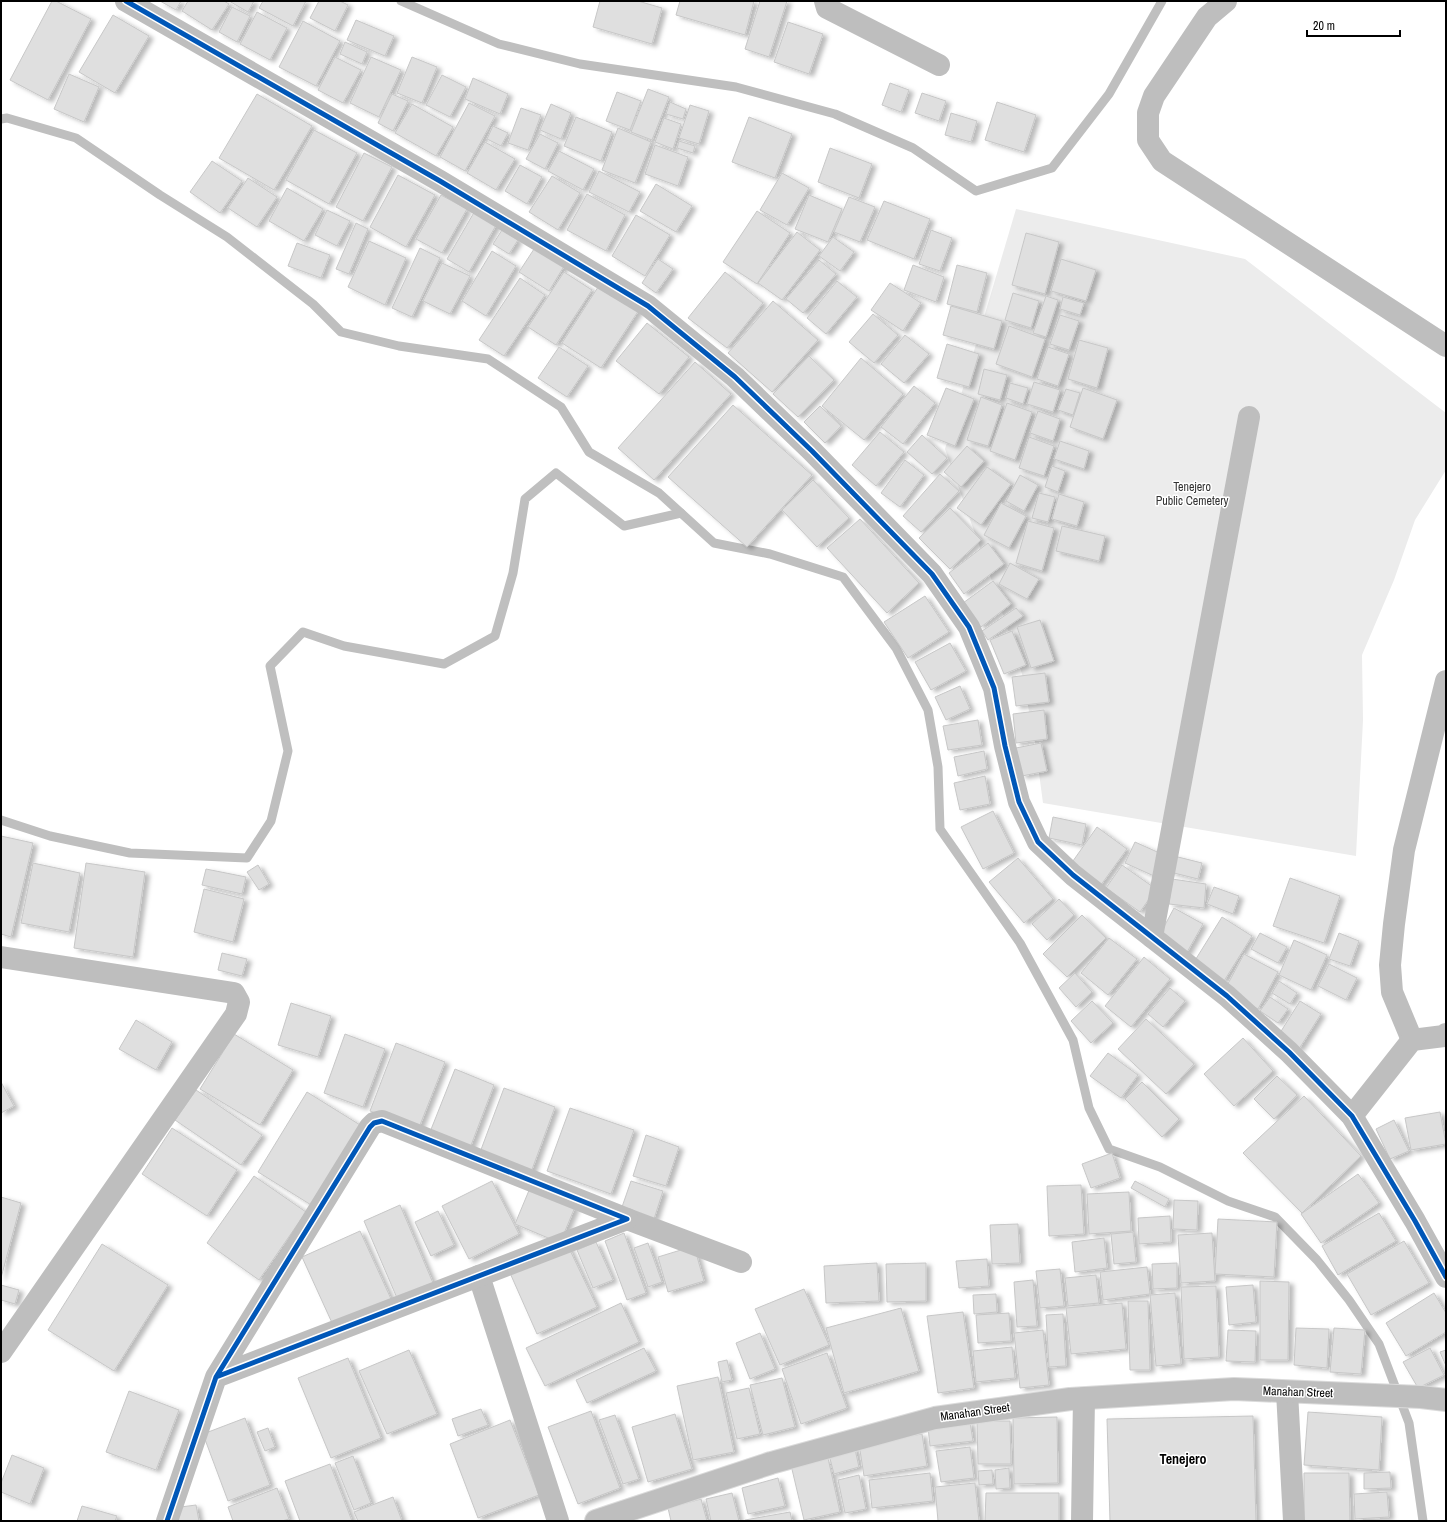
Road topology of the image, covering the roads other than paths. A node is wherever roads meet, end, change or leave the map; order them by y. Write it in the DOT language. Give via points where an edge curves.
graph roads {
  1 [pos="126,1"];
  2 [pos="825,1"];
  3 [pos="1226,1"];
  4 [pos="939,65"];
  5 [pos="1446,346"];
  6 [pos="1249,417"];
  7 [pos="1446,681"];
  8 [pos="1152,937"];
  9 [pos="1,957"];
  10 [pos="1446,1034"];
  11 [pos="1412,1040"];
  12 [pos="1352,1116"];
  13 [pos="627,1219"];
  14 [pos="741,1262"];
  15 [pos="479,1276"];
  16 [pos="1446,1277"];
  17 [pos="1,1352"];
  18 [pos="216,1377"];
  19 [pos="1287,1392"];
  20 [pos="1084,1398"];
  21 [pos="1446,1400"];
  22 [pos="167,1521"];
  23 [pos="558,1521"];
  24 [pos="596,1521"];
  25 [pos="1082,1521"];
  26 [pos="1294,1521"];
  1 -- 8 [label="street" via="440,180 648,306 735,377 812,450 932,574 969,627 994,688 1019,802 1038,842 1072,875"];
  2 -- 4 [label="street" via="827,8"];
  3 -- 5 [label="street" via="1207,17 1154,96 1148,113 1148,140 1162,161"];
  6 -- 8 [label="street"];
  7 -- 11 [label="street" via="1404,850 1390,965 1392,992"];
  8 -- 12 [label="street" via="1227,996 1290,1052"];
  9 -- 17 [label="street" via="234,993 239,1002 236,1014"];
  10 -- 11 [label="street"];
  11 -- 12 [label="street"];
  12 -- 16 [label="street"];
  13 -- 14 [label="street"];
  13 -- 15 [label="street"];
  13 -- 18 [label="street" via="382,1121 374,1123"];
  15 -- 18 [label="street"];
  15 -- 23 [label="street"];
  18 -- 22 [label="street"];
  19 -- 20 [label="street, Manahan Street" via="1234,1389"];
  19 -- 21 [label="street, Manahan Street" via="1369,1394"];
  19 -- 26 [label="street"];
  20 -- 24 [label="street, Manahan Street" via="936,1418 771,1463"];
  20 -- 25 [label="street"];
}
